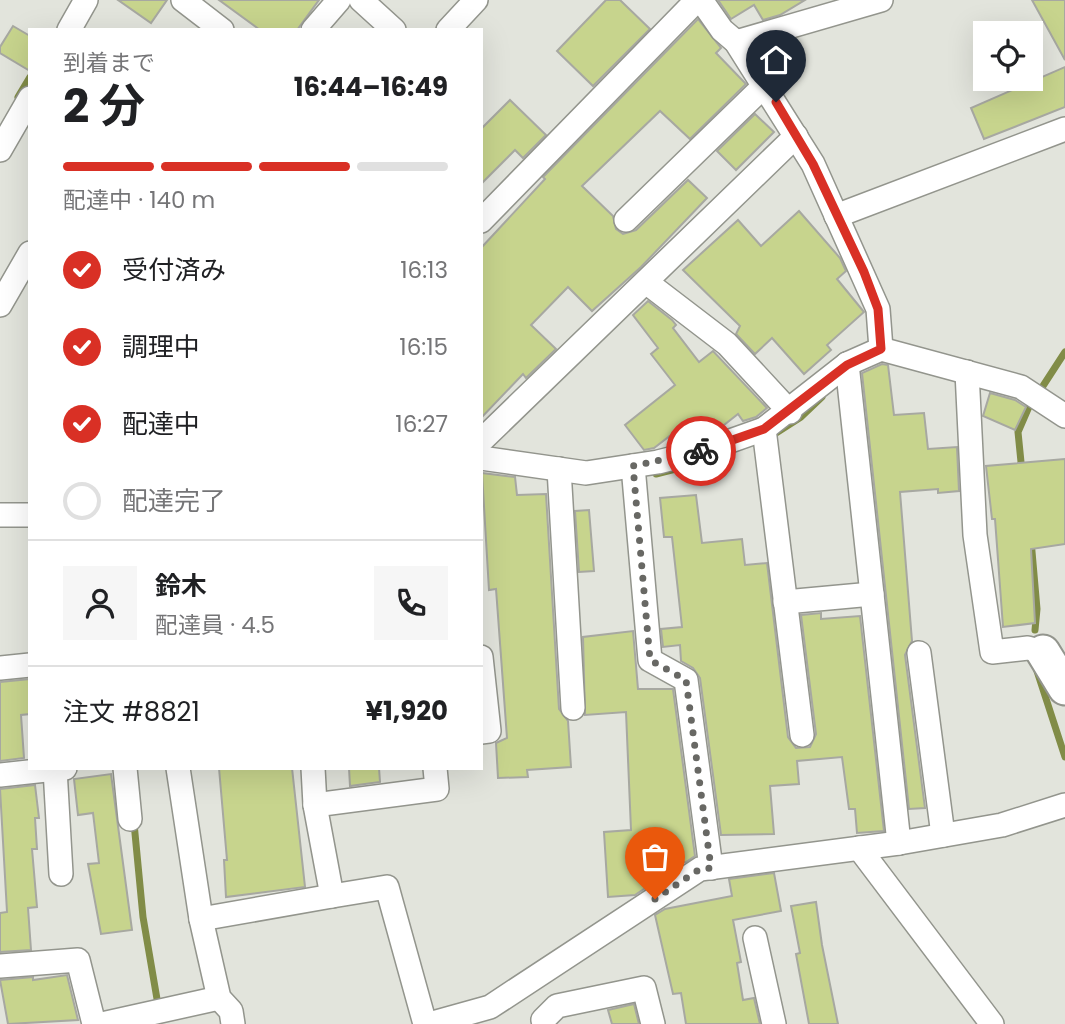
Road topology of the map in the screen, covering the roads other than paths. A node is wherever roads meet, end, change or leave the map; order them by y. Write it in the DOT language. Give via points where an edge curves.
graph roads {
  1 [pos="86,0"];
  2 [pos="339,0"];
  3 [pos="361,0"];
  4 [pos="476,0"];
  5 [pos="699,0"];
  6 [pos="881,0"];
  7 [pos="857,4"];
  8 [pos="191,14"];
  9 [pos="70,28"];
  10 [pos="218,28"];
  11 [pos="315,28"];
  12 [pos="392,28"];
  13 [pos="450,28"];
  14 [pos="736,42"];
  15 [pos="765,85"];
  16 [pos="28,101"];
  17 [pos="1065,129"];
  18 [pos="796,136"];
  19 [pos="0,150"];
  20 [pos="836,216"];
  21 [pos="483,219"];
  22 [pos="626,220"];
  23 [pos="28,256"];
  24 [pos="646,282"];
  25 [pos="0,305"];
  26 [pos="881,349"];
  27 [pos="847,365"];
  28 [pos="967,372"];
  29 [pos="790,412"];
  30 [pos="1065,416"];
  31 [pos="764,429"];
  32 [pos="483,439"];
  33 [pos="483,458"];
  34 [pos="633,466"];
  35 [pos="559,469"];
  36 [pos="0,514"];
  37 [pos="28,515"];
  38 [pos="872,594"];
  39 [pos="785,602"];
  40 [pos="1043,652"];
  41 [pos="919,653"];
  42 [pos="28,665"];
  43 [pos="0,668"];
  44 [pos="483,676"];
  45 [pos="1065,688"];
  46 [pos="573,708"];
  47 [pos="483,732"];
  48 [pos="802,734"];
  49 [pos="50,770"];
  50 [pos="60,770"];
  51 [pos="125,770"];
  52 [pos="178,770"];
  53 [pos="313,770"];
  54 [pos="435,770"];
  55 [pos="0,775"];
  56 [pos="315,805"];
  57 [pos="1065,805"];
  58 [pos="130,819"];
  59 [pos="943,835"];
  60 [pos="899,842"];
  61 [pos="859,848"];
  62 [pos="711,868"];
  63 [pos="61,874"];
  64 [pos="332,896"];
  65 [pos="201,919"];
  66 [pos="755,938"];
  67 [pos="0,966"];
  68 [pos="219,998"];
  69 [pos="472,1019"];
  70 [pos="94,1024"];
  71 [pos="102,1024"];
  72 [pos="233,1024"];
  73 [pos="427,1024"];
  74 [pos="544,1024"];
  75 [pos="653,1024"];
  76 [pos="774,1024"];
  77 [pos="992,1024"];
  1 -- 9 [label="street"];
  2 -- 11 [label="street"];
  3 -- 12 [label="street"];
  4 -- 13 [label="street"];
  5 -- 14 [label="street"];
  5 -- 21 [label="street"];
  6 -- 7 [label="street"];
  7 -- 14 [label="street"];
  8 -- 10 [label="street"];
  14 -- 15 [label="street"];
  15 -- 18 [label="street"];
  15 -- 22 [label="street"];
  16 -- 19 [label="street"];
  17 -- 20 [label="street"];
  18 -- 20 [label="street"];
  18 -- 24 [label="street"];
  20 -- 26 [label="street" via="878,309"];
  23 -- 25 [label="street"];
  24 -- 29 [label="street" via="727,344"];
  24 -- 32 [label="street"];
  26 -- 27 [label="street"];
  26 -- 28 [label="street"];
  27 -- 29 [label="street"];
  27 -- 38 [label="street"];
  28 -- 30 [label="street" via="1021,387"];
  28 -- 40 [label="street" via="975,535 992,652 1028,648"];
  29 -- 31 [label="street"];
  31 -- 34 [label="street" via="702,451"];
  31 -- 39 [label="street"];
  33 -- 35 [label="street"];
  34 -- 35 [label="street" via="586,473"];
  34 -- 62 [label="street" via="650,660 686,680"];
  35 -- 46 [label="street"];
  36 -- 37 [label="street"];
  38 -- 39 [label="street"];
  38 -- 60 [label="street"];
  39 -- 48 [label="street"];
  40 -- 45 [label="street"];
  41 -- 59 [label="street"];
  42 -- 43 [label="street"];
  44 -- 47 [label="street" via="489,731"];
  49 -- 55 [label="street"];
  50 -- 63 [label="street"];
  51 -- 58 [label="street"];
  52 -- 65 [label="street"];
  53 -- 56 [label="street"];
  54 -- 56 [label="street" via="437,789"];
  56 -- 64 [label="street"];
  57 -- 59 [label="street" via="1002,825"];
  59 -- 60 [label="street"];
  60 -- 61 [label="street"];
  61 -- 62 [label="street"];
  61 -- 77 [label="street"];
  62 -- 69 [label="street" via="700,869"];
  64 -- 65 [label="street"];
  64 -- 73 [label="street" via="387,887"];
  65 -- 68 [label="street"];
  66 -- 76 [label="street"];
  67 -- 70 [label="street" via="78,960"];
  68 -- 71 [label="street"];
  68 -- 72 [label="street" via="231,1011"];
  69 -- 73 [label="street"];
  74 -- 75 [label="street" via="557,1006 644,988"];
}
